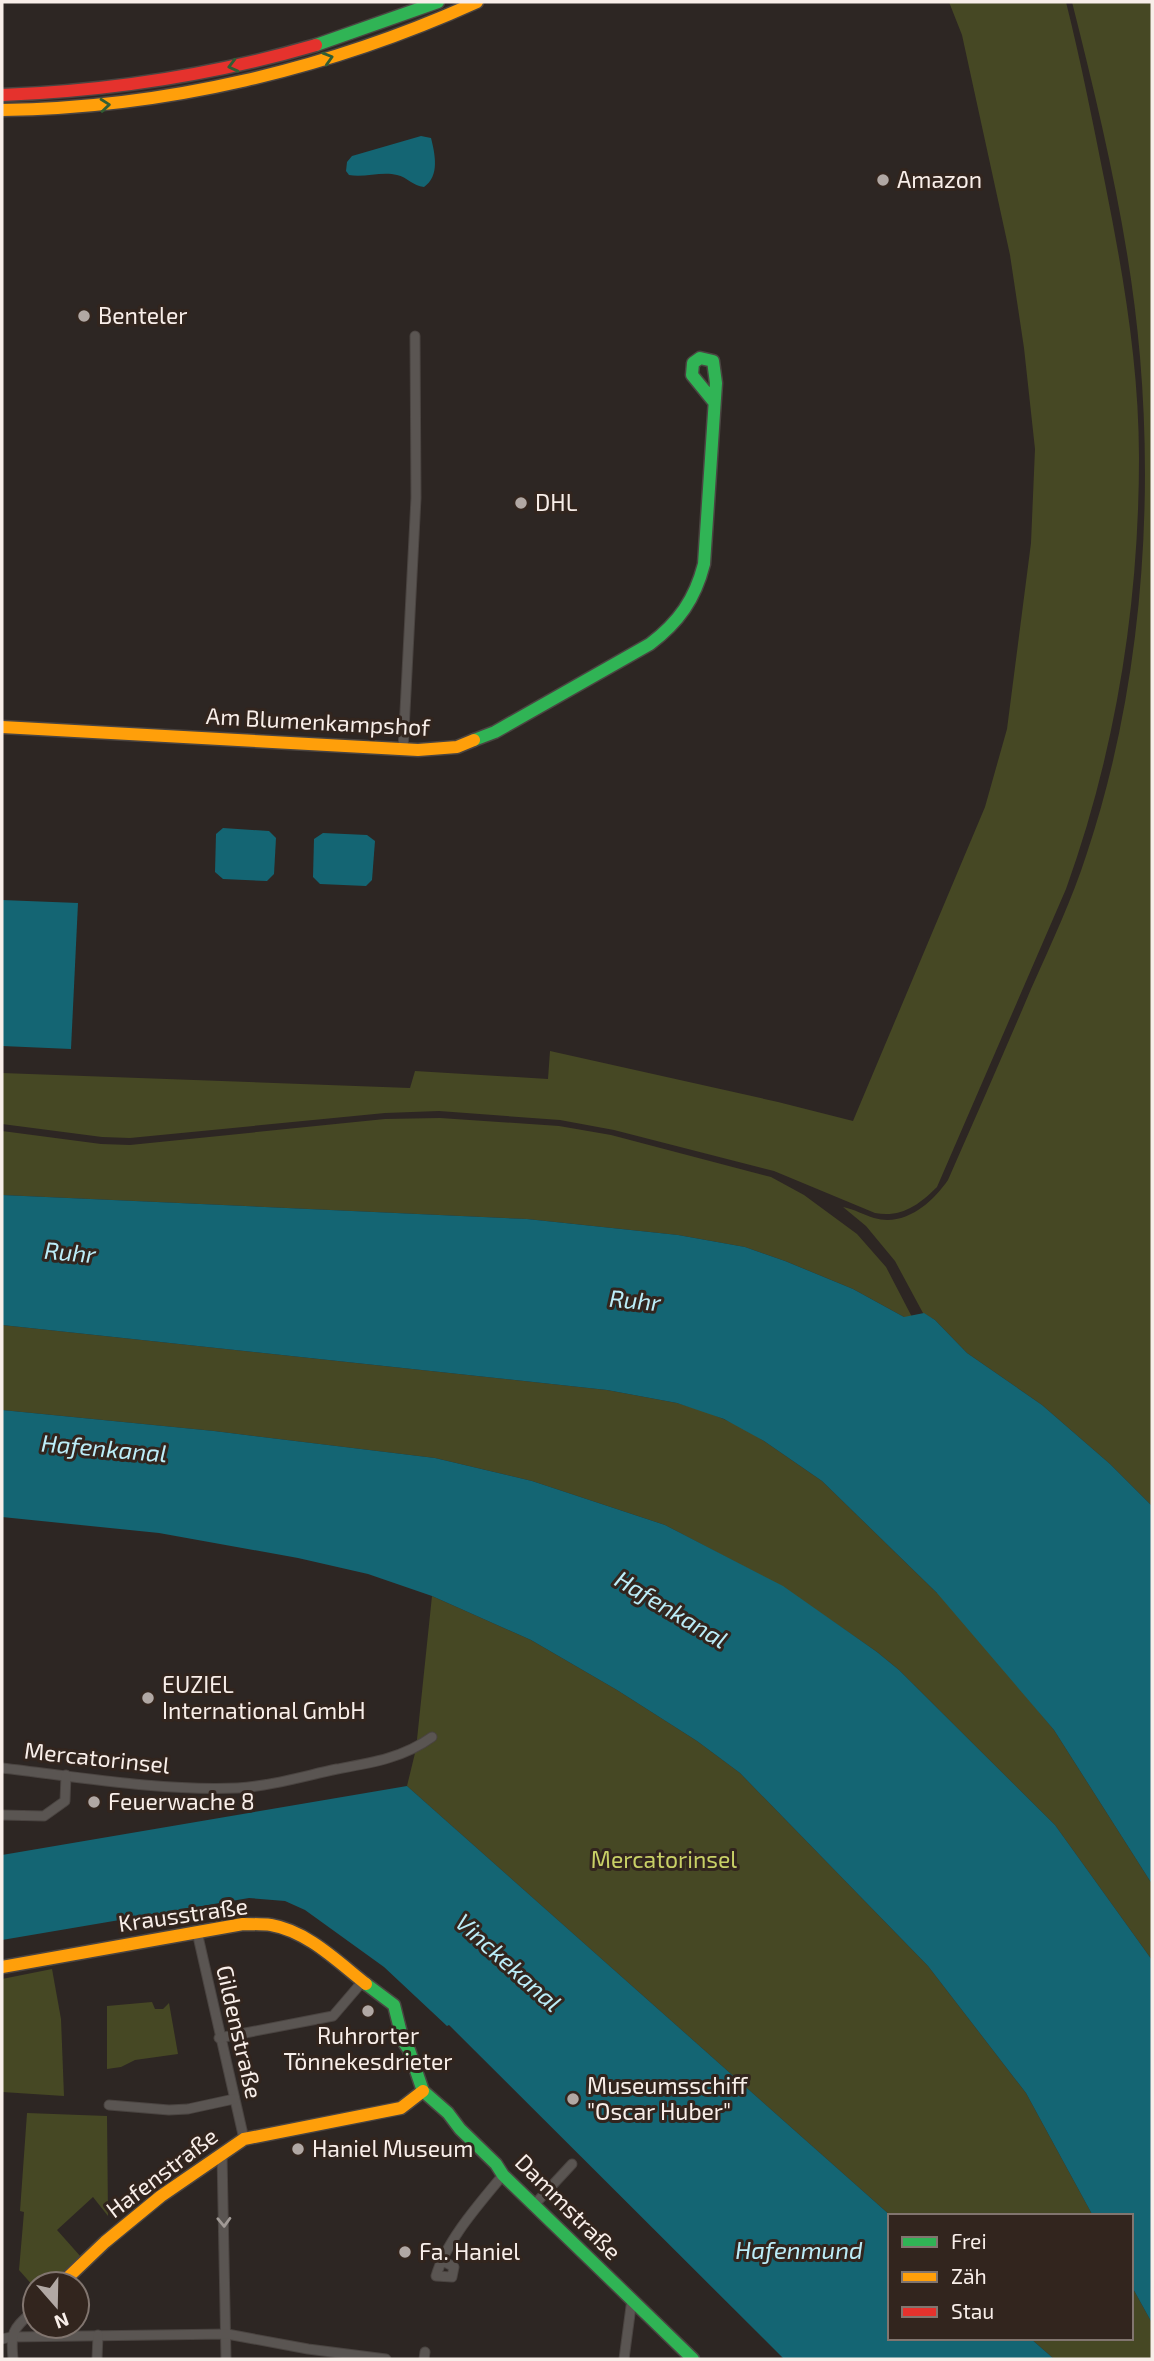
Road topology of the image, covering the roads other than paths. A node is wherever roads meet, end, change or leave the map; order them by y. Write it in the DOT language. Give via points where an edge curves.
graph roads {
  1 [pos="438,2"];
  2 [pos="477,2"];
  3 [pos="2,94"];
  4 [pos="2,110"];
  5 [pos="415,336"];
  6 [pos="714,402"];
  7 [pos="2,727"];
  8 [pos="403,750"];
  9 [pos="432,1737"];
  10 [pos="2,1768"];
  11 [pos="66,1775"];
  12 [pos="2,1815"];
  13 [pos="197,1932"];
  14 [pos="2,1967"];
  15 [pos="363,1981"];
  16 [pos="219,2038"];
  17 [pos="421,2085"];
  18 [pos="234,2099"];
  19 [pos="108,2105"];
  20 [pos="244,2139"];
  21 [pos="222,2154"];
  22 [pos="572,2164"];
  23 [pos="503,2175"];
  24 [pos="534,2205"];
  25 [pos="441,2260"];
  26 [pos="76,2270"];
  27 [pos="632,2299"];
  28 [pos="21,2322"];
  29 [pos="227,2334"];
  30 [pos="97,2335"];
  31 [pos="6,2338"];
  32 [pos="308,2354"];
  33 [pos="13,2359"];
  34 [pos="97,2359"];
  35 [pos="226,2359"];
  36 [pos="386,2359"];
  37 [pos="624,2359"];
  38 [pos="693,2359"];
  1 -- 3 [label="main road, one-way" via="371,29 207,72 129,86"];
  4 -- 2 [label="main road, one-way" via="130,102 211,89 376,43"];
  5 -- 8 [label="street" via="416,498"];
  6 -- 6 [label="main road, Am Blumenkampshof" via="692,375 697,358 713,361"];
  6 -- 8 [label="main road, Am Blumenkampshof" via="704,564 685,612 650,644 495,732 457,747"];
  7 -- 8 [label="main road, Am Blumenkampshof"];
  9 -- 11 [label="street, Mercatorinsel" via="389,1759 240,1787"];
  10 -- 11 [label="street, Mercatorinsel"];
  11 -- 12 [label="street" via="65,1801 44,1816"];
  13 -- 14 [label="main road, Krausstraße"];
  13 -- 15 [label="main road, Krausstraße" via="243,1924 286,1929 316,1945"];
  13 -- 16 [label="street, Gildenstraße"];
  15 -- 16 [label="street" via="333,2016"];
  15 -- 17 [label="main road, Krausstraße" via="394,2005"];
  16 -- 18 [label="street, Gildenstraße"];
  17 -- 20 [label="main road, Hafenstraße" via="401,2108"];
  17 -- 23 [label="main road, Dammstraße"];
  18 -- 19 [label="street" via="169,2110"];
  18 -- 20 [label="street, Gildenstraße"];
  20 -- 21 [label="main road, Hafenstraße"];
  21 -- 26 [label="main road, Hafenstraße" via="161,2196"];
  21 -- 29 [label="street, one-way"];
  22 -- 24 [label="street"];
  23 -- 24 [label="main road, Dammstraße"];
  23 -- 25 [label="street"];
  24 -- 27 [label="main road, Dammstraße"];
  27 -- 37 [label="street"];
  27 -- 38 [label="main road, Dammstraße"];
  28 -- 31 [label="street"];
  29 -- 30 [label="street"];
  29 -- 32 [label="street"];
  29 -- 35 [label="street"];
  30 -- 31 [label="street"];
  30 -- 34 [label="street"];
  31 -- 33 [label="street"];
  32 -- 36 [label="street"];
}
